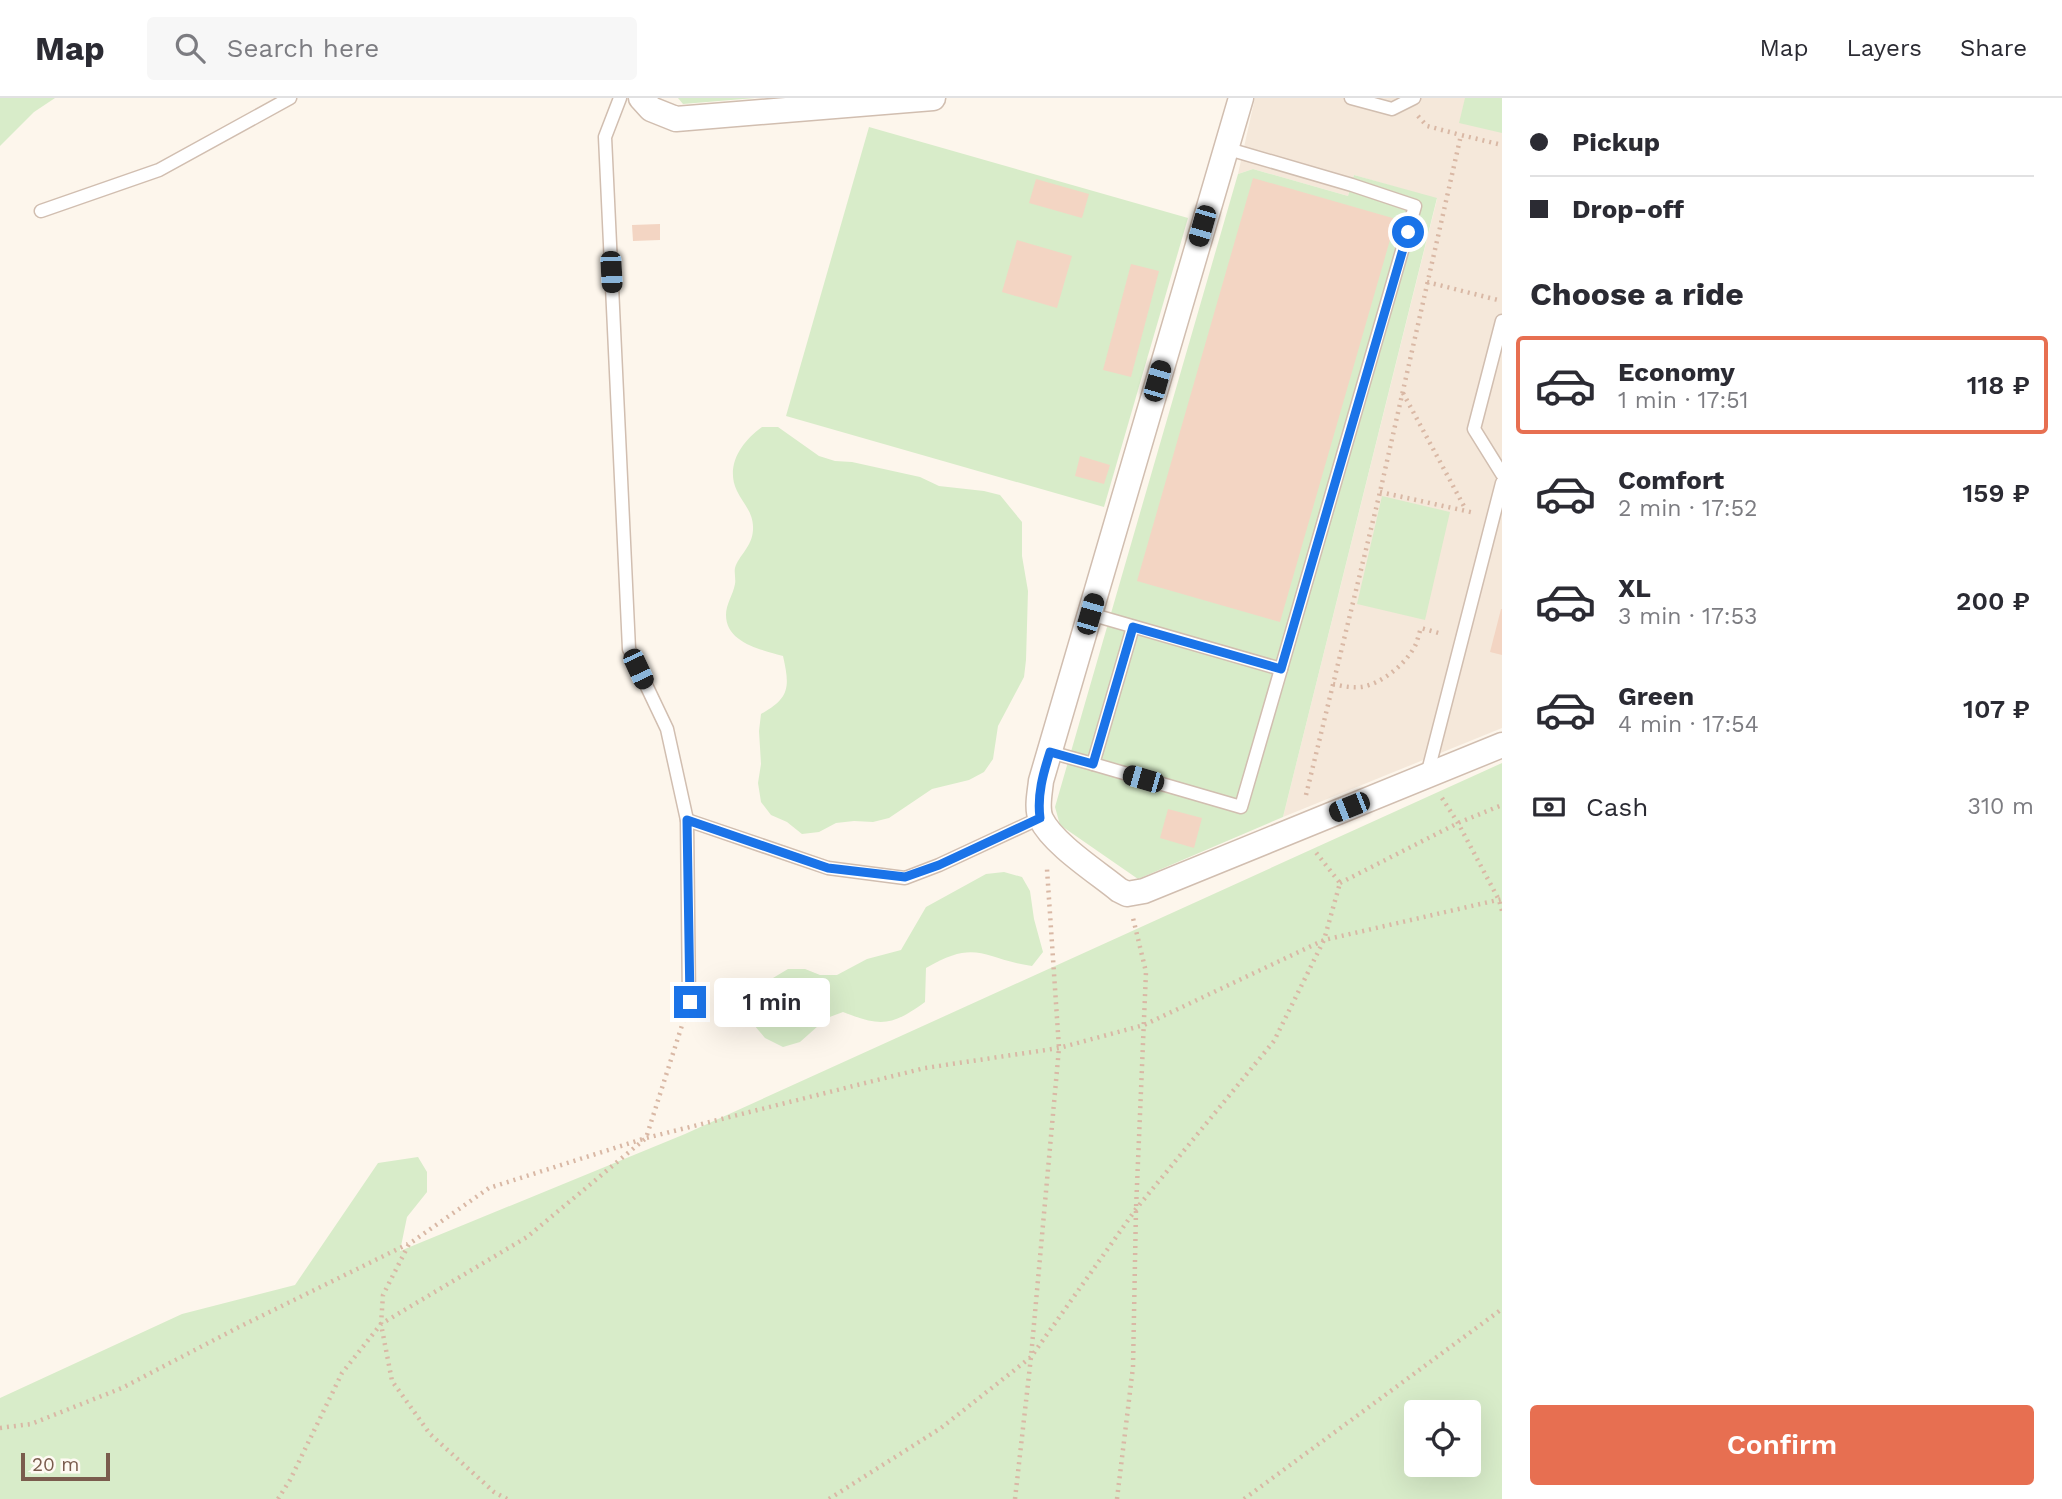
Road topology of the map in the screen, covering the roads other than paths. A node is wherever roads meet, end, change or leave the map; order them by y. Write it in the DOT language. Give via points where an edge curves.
graph roads {
  1 [pos="290,98"];
  2 [pos="620,98"];
  3 [pos="641,98"];
  4 [pos="933,98"];
  5 [pos="1241,98"];
  6 [pos="1351,98"];
  7 [pos="1410,100"];
  8 [pos="1225,148"];
  9 [pos="41,211"];
  10 [pos="1502,321"];
  11 [pos="1502,474"];
  12 [pos="1502,483"];
  13 [pos="1497,509"];
  14 [pos="1090,614"];
  15 [pos="1133,627"];
  16 [pos="1281,669"];
  17 [pos="1502,744"];
  18 [pos="1050,752"];
  19 [pos="1093,764"];
  20 [pos="1427,775"];
  21 [pos="1040,818"];
  22 [pos="687,820"];
  23 [pos="690,1002"];
  1 -- 9 [label="lane" via="159,170"];
  2 -- 22 [label="lane" via="605,137 629,649 667,729"];
  3 -- 4 [label="street" via="651,109 676,119"];
  5 -- 8 [label="street"];
  6 -- 7 [label="lane" via="1392,109"];
  8 -- 14 [label="street"];
  8 -- 16 [label="lane" via="1415,206"];
  10 -- 11 [label="lane" via="1474,429"];
  12 -- 13 [label="lane"];
  13 -- 20 [label="lane"];
  14 -- 15 [label="lane"];
  14 -- 18 [label="street"];
  15 -- 16 [label="lane"];
  15 -- 19 [label="lane"];
  16 -- 19 [label="lane" via="1241,807"];
  17 -- 20 [label="street"];
  18 -- 19 [label="lane"];
  18 -- 21 [label="street" via="1041,781"];
  20 -- 21 [label="street" via="1127,894 1060,842"];
  21 -- 22 [label="lane" via="905,877 828,868"];
  22 -- 23 [label="lane"];
}
